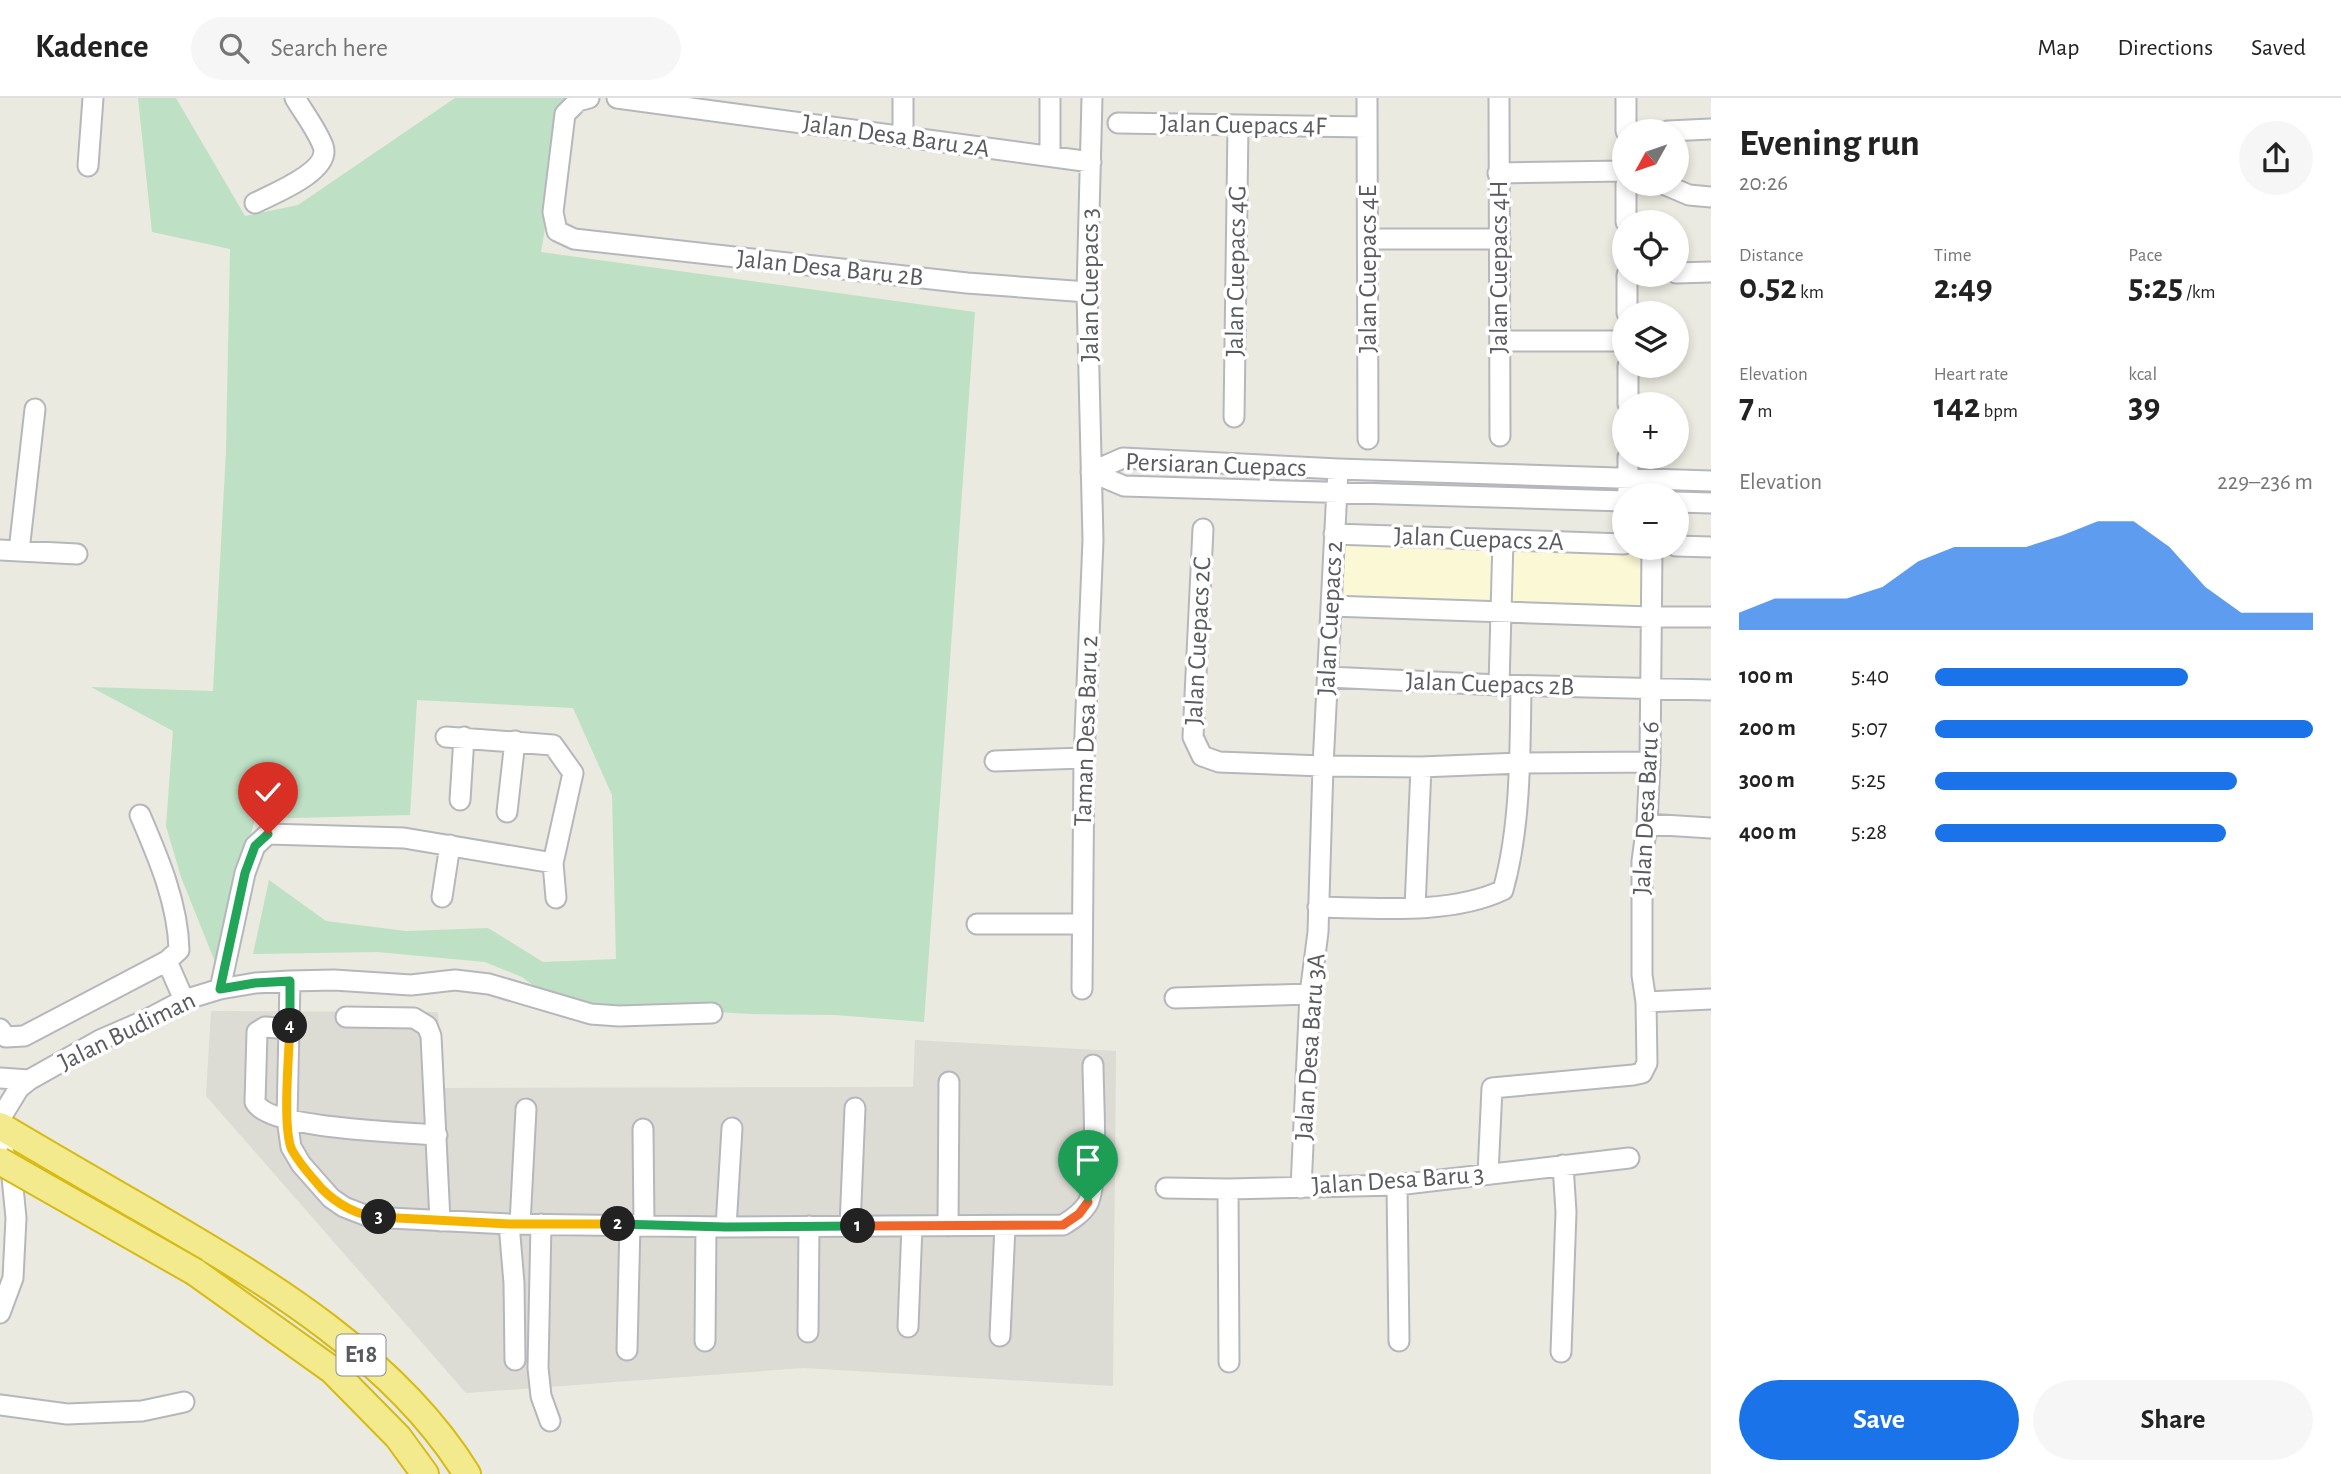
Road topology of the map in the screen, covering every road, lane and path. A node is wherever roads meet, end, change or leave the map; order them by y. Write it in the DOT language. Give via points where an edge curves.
graph roads {
  1 [pos="93,98"];
  2 [pos="295,98"];
  3 [pos="589,98"];
  4 [pos="617,98"];
  5 [pos="903,98"];
  6 [pos="1050,98"];
  7 [pos="1092,98"];
  8 [pos="1367,98"];
  9 [pos="1499,98"];
  10 [pos="1626,98"];
  11 [pos="1626,119"];
  12 [pos="1118,123"];
  13 [pos="1238,125"];
  14 [pos="1367,127"];
  15 [pos="1711,129"];
  16 [pos="1689,130"];
  17 [pos="903,136"];
  18 [pos="1050,156"];
  19 [pos="1091,162"];
  20 [pos="88,166"];
  21 [pos="1612,171"];
  22 [pos="1498,173"];
  23 [pos="1689,195"];
  24 [pos="1711,197"];
  25 [pos="255,203"];
  26 [pos="1368,239"];
  27 [pos="1500,239"];
  28 [pos="1711,272"];
  29 [pos="1689,273"];
  30 [pos="1087,292"];
  31 [pos="1500,341"];
  32 [pos="1612,341"];
  33 [pos="35,409"];
  34 [pos="1234,417"];
  35 [pos="1500,436"];
  36 [pos="1368,439"];
  37 [pos="1338,469"];
  38 [pos="1091,472"];
  39 [pos="1711,481"];
  40 [pos="1683,483"];
  41 [pos="1612,486"];
  42 [pos="1337,493"];
  43 [pos="1612,501"];
  44 [pos="1689,502"];
  45 [pos="1711,503"];
  46 [pos="1203,529"];
  47 [pos="1334,534"];
  48 [pos="1503,540"];
  49 [pos="1612,544"];
  50 [pos="1689,546"];
  51 [pos="1711,547"];
  52 [pos="9,551"];
  53 [pos="77,554"];
  54 [pos="1653,560"];
  55 [pos="1331,606"];
  56 [pos="1501,612"];
  57 [pos="1655,617"];
  58 [pos="1711,617"];
  59 [pos="1328,677"];
  60 [pos="1499,685"];
  61 [pos="1521,686"];
  62 [pos="1651,689"];
  63 [pos="1711,690"];
  64 [pos="515,741"];
  65 [pos="1084,758"];
  66 [pos="995,761"];
  67 [pos="1650,762"];
  68 [pos="1520,763"];
  69 [pos="1323,766"];
  70 [pos="1421,767"];
  71 [pos="460,800"];
  72 [pos="507,813"];
  73 [pos="140,815"];
  74 [pos="1647,824"];
  75 [pos="1711,828"];
  76 [pos="450,845"];
  77 [pos="554,863"];
  78 [pos="442,897"];
  79 [pos="555,898"];
  80 [pos="1318,907"];
  81 [pos="1415,908"];
  82 [pos="977,924"];
  83 [pos="1081,924"];
  84 [pos="167,961"];
  85 [pos="290,981"];
  86 [pos="220,989"];
  87 [pos="1082,989"];
  88 [pos="1310,994"];
  89 [pos="1175,998"];
  90 [pos="1711,999"];
  91 [pos="184,1000"];
  92 [pos="1646,1002"];
  93 [pos="712,1013"];
  94 [pos="346,1017"];
  95 [pos="0,1029"];
  96 [pos="290,1029"];
  97 [pos="1093,1065"];
  98 [pos="0,1078"];
  99 [pos="29,1080"];
  100 [pos="948,1082"];
  101 [pos="855,1108"];
  102 [pos="526,1110"];
  103 [pos="0,1119"];
  104 [pos="288,1119"];
  105 [pos="0,1126"];
  106 [pos="732,1128"];
  107 [pos="643,1129"];
  108 [pos="437,1135"];
  109 [pos="0,1141"];
  110 [pos="1629,1158"];
  111 [pos="0,1161"];
  112 [pos="1563,1165"];
  113 [pos="1488,1174"];
  114 [pos="1397,1185"];
  115 [pos="1166,1188"];
  116 [pos="1301,1188"];
  117 [pos="1228,1189"];
  118 [pos="440,1221"];
  119 [pos="514,1224"];
  120 [pos="541,1224"];
  121 [pos="637,1224"];
  122 [pos="808,1226"];
  123 [pos="850,1226"];
  124 [pos="912,1226"];
  125 [pos="948,1226"];
  126 [pos="1005,1226"];
  127 [pos="706,1227"];
  128 [pos="726,1227"];
  129 [pos="0,1313"];
  130 [pos="908,1327"];
  131 [pos="808,1332"];
  132 [pos="1000,1336"];
  133 [pos="705,1341"];
  134 [pos="1399,1341"];
  135 [pos="627,1350"];
  136 [pos="1561,1352"];
  137 [pos="515,1360"];
  138 [pos="1229,1362"];
  139 [pos="184,1402"];
  140 [pos="0,1405"];
  141 [pos="550,1421"];
  142 [pos="425,1474"];
  143 [pos="467,1474"];
  1 -- 20 [label="street"];
  2 -- 25 [label="street" via="324,149 322,162 307,176"];
  3 -- 30 [label="street, Jalan Desa Baru 2B" via="578,101 565,114 553,212 557,231 574,239"];
  4 -- 17 [label="street, Jalan Desa Baru 2A"];
  5 -- 17 [label="street"];
  6 -- 18 [label="street"];
  7 -- 19 [label="street, Jalan Cuepacs 3"];
  8 -- 14 [label="street, Jalan Cuepacs 4E"];
  9 -- 22 [label="street, Jalan Cuepacs 4H"];
  10 -- 11 [label="street"];
  12 -- 13 [label="street, Jalan Cuepacs 4F"];
  13 -- 14 [label="street, Jalan Cuepacs 4F"];
  13 -- 34 [label="street, Jalan Cuepacs 4G"];
  14 -- 26 [label="street, Jalan Cuepacs 4E"];
  15 -- 16 [label="street"];
  17 -- 18 [label="street, Jalan Desa Baru 2A"];
  18 -- 19 [label="street, Jalan Desa Baru 2A"];
  19 -- 30 [label="street, Jalan Cuepacs 3"];
  21 -- 22 [label="street"];
  22 -- 27 [label="street, Jalan Cuepacs 4H"];
  23 -- 24 [label="street"];
  26 -- 27 [label="street"];
  26 -- 36 [label="street, Jalan Cuepacs 4E"];
  27 -- 31 [label="street, Jalan Cuepacs 4H"];
  28 -- 29 [label="street"];
  30 -- 38 [label="street, Jalan Cuepacs 3"];
  31 -- 32 [label="street"];
  31 -- 35 [label="street, Jalan Cuepacs 4H"];
  33 -- 52 [label="street"];
  37 -- 38 [label="street, Persiaran Cuepacs" via="1123,458"];
  37 -- 41 [label="street, Persiaran Cuepacs"];
  37 -- 42 [label="street, Jalan Cuepacs 2"];
  38 -- 42 [label="street, Persiaran Cuepacs" via="1124,486"];
  38 -- 65 [label="street, Taman Desa Baru 2" via="1093,540"];
  39 -- 40 [label="street, Persiaran Cuepacs"];
  42 -- 43 [label="street, Persiaran Cuepacs"];
  42 -- 47 [label="street, Jalan Cuepacs 2"];
  44 -- 45 [label="street"];
  46 -- 69 [label="street, Jalan Cuepacs 2C" via="1193,737 1202,756 1219,762"];
  47 -- 48 [label="street, Jalan Cuepacs 2A"];
  47 -- 55 [label="street, Jalan Cuepacs 2"];
  48 -- 49 [label="street, Jalan Cuepacs 2A"];
  48 -- 56 [label="street"];
  50 -- 51 [label="street"];
  52 -- 53 [label="street"];
  54 -- 57 [label="street, Jalan Desa Baru 6"];
  55 -- 56 [label="street"];
  55 -- 59 [label="street, Jalan Cuepacs 2"];
  56 -- 57 [label="street"];
  56 -- 60 [label="street"];
  57 -- 58 [label="street"];
  57 -- 62 [label="street, Jalan Desa Baru 6"];
  59 -- 60 [label="street, Jalan Cuepacs 2B"];
  59 -- 69 [label="street, Jalan Cuepacs 2"];
  60 -- 61 [label="street, Jalan Cuepacs 2B"];
  61 -- 62 [label="street, Jalan Cuepacs 2B"];
  61 -- 68 [label="street"];
  62 -- 63 [label="street, Jalan Cuepacs 2B"];
  62 -- 67 [label="street, Jalan Desa Baru 6"];
  64 -- 71 [label="street" via="455,737"];
  64 -- 72 [label="street"];
  64 -- 77 [label="street" via="553,745 573,773"];
  65 -- 66 [label="street"];
  65 -- 83 [label="street, Taman Desa Baru 2"];
  67 -- 68 [label="street"];
  67 -- 74 [label="street, Jalan Desa Baru 6"];
  68 -- 70 [label="street"];
  68 -- 81 [label="street" via="1510,867 1503,890 1484,899"];
  69 -- 70 [label="street"];
  69 -- 80 [label="street, Jalan Cuepacs 2"];
  70 -- 81 [label="street"];
  73 -- 84 [label="street" via="162,866 178,936 178,950"];
  74 -- 75 [label="street"];
  74 -- 92 [label="street, Jalan Desa Baru 6" via="1642,861"];
  76 -- 77 [label="street"];
  76 -- 78 [label="street"];
  76 -- 86 [label="street" via="404,838 268,834 255,846 245,873"];
  77 -- 79 [label="street"];
  80 -- 81 [label="street"];
  80 -- 88 [label="street, Jalan Desa Baru 3A"];
  82 -- 83 [label="street"];
  83 -- 87 [label="street, Taman Desa Baru 2"];
  84 -- 91 [label="street"];
  84 -- 95 [label="street" via="24,1036 6,1037"];
  85 -- 86 [label="street, Jalan Budiman"];
  85 -- 93 [label="street, Jalan Budiman" via="411,985 455,980 489,984 591,1014"];
  85 -- 96 [label="street"];
  86 -- 91 [label="street, Jalan Budiman"];
  88 -- 89 [label="street"];
  88 -- 116 [label="street, Jalan Desa Baru 3A"];
  90 -- 92 [label="street"];
  91 -- 99 [label="street, Jalan Budiman"];
  92 -- 113 [label="street" via="1647,1063 1642,1073 1492,1088"];
  94 -- 108 [label="street" via="414,1018 427,1026"];
  96 -- 104 [label="street"];
  96 -- 104 [label="street" via="265,1027 257,1032 255,1089 257,1107"];
  97 -- 126 [label="street" via="1093,1183 1088,1202 1063,1225"];
  98 -- 99 [label="street"];
  99 -- 103 [label="street"];
  100 -- 125 [label="street"];
  101 -- 123 [label="street"];
  102 -- 119 [label="street"];
  104 -- 108 [label="street"];
  104 -- 118 [label="street" via="291,1147 301,1164 344,1207 370,1217"];
  105 -- 143 [label="highway, E18" via="292,1300 408,1399"];
  106 -- 128 [label="street"];
  107 -- 121 [label="street"];
  108 -- 118 [label="street"];
  109 -- 129 [label="street" via="12,1177 16,1218 13,1278"];
  110 -- 112 [label="street, Jalan Desa Baru 3"];
  111 -- 142 [label="highway, E18, bridge" via="195,1272 332,1370 398,1437"];
  112 -- 113 [label="street, Jalan Desa Baru 3"];
  112 -- 136 [label="street" via="1566,1212"];
  113 -- 114 [label="street, Jalan Desa Baru 3"];
  114 -- 116 [label="street, Jalan Desa Baru 3"];
  114 -- 134 [label="street"];
  115 -- 117 [label="street, Jalan Desa Baru 3"];
  116 -- 117 [label="street, Jalan Desa Baru 3"];
  117 -- 138 [label="street"];
  118 -- 119 [label="street"];
  119 -- 120 [label="street"];
  119 -- 137 [label="street"];
  120 -- 121 [label="street"];
  120 -- 141 [label="street" via="538,1368"];
  121 -- 127 [label="street"];
  121 -- 135 [label="street"];
  122 -- 123 [label="street"];
  122 -- 128 [label="street"];
  122 -- 131 [label="street"];
  123 -- 124 [label="street"];
  124 -- 125 [label="street"];
  124 -- 130 [label="street"];
  125 -- 126 [label="street"];
  126 -- 132 [label="street"];
  127 -- 128 [label="street"];
  127 -- 133 [label="street"];
  139 -- 140 [label="street" via="142,1411 67,1415"];
}
